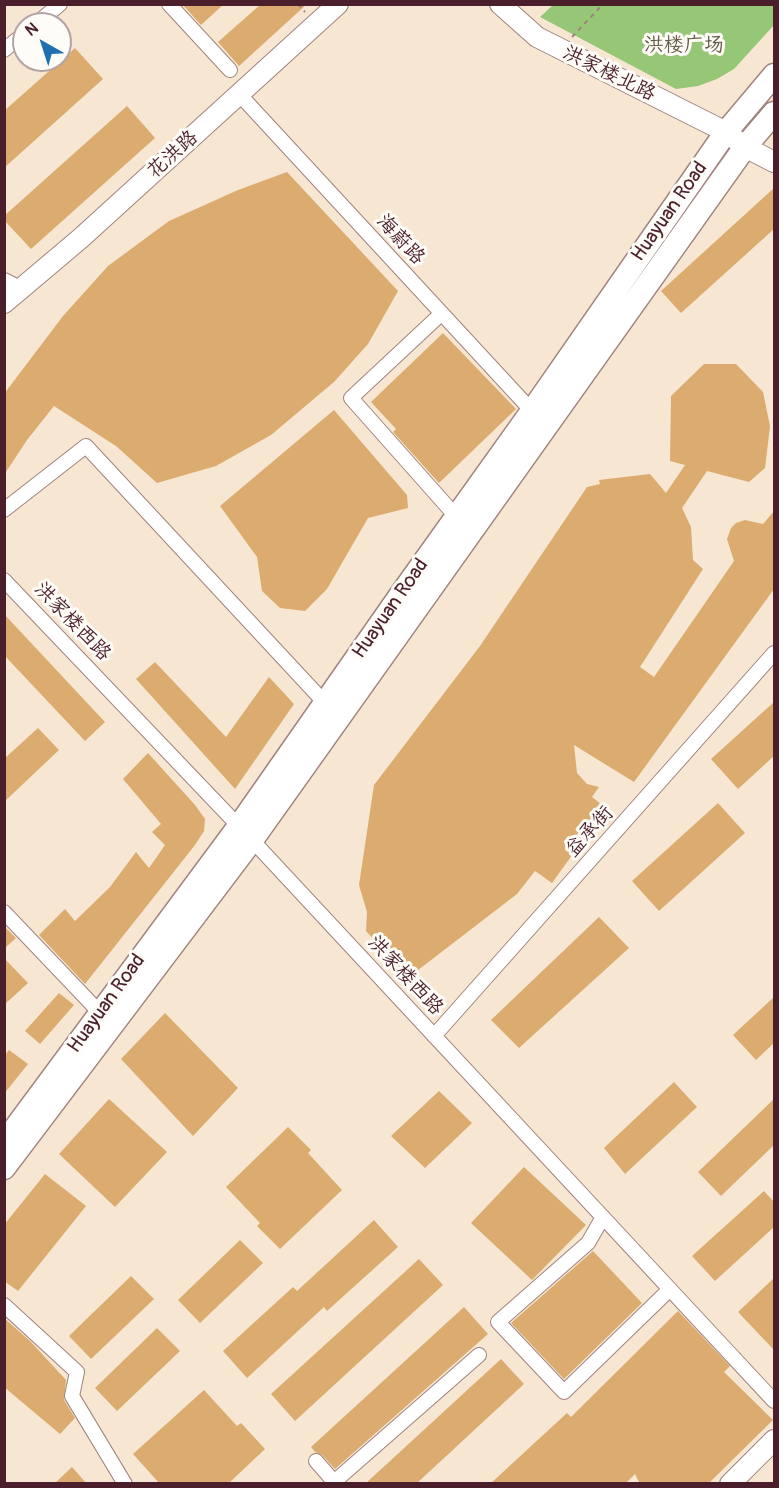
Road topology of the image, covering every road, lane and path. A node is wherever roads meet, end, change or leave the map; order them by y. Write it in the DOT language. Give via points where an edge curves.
graph roads {
  1 [pos="169,4"];
  2 [pos="338,4"];
  3 [pos="500,4"];
  4 [pos="603,4"];
  5 [pos="568,41"];
  6 [pos="230,70"];
  7 [pos="774,75"];
  8 [pos="240,95"];
  9 [pos="774,113"];
  10 [pos="726,132"];
  11 [pos="745,147"];
  12 [pos="774,162"];
  13 [pos="13,284"];
  14 [pos="4,303"];
  15 [pos="441,314"];
  16 [pos="532,411"];
  17 [pos="4,510"];
  18 [pos="463,526"];
  19 [pos="4,580"];
  20 [pos="774,653"];
  21 [pos="325,703"];
  22 [pos="245,833"];
  23 [pos="4,912"];
  24 [pos="106,1020"];
  25 [pos="434,1036"];
  26 [pos="4,1143"];
  27 [pos="4,1167"];
  28 [pos="603,1217"];
  29 [pos="670,1289"];
  30 [pos="4,1305"];
  31 [pos="479,1355"];
  32 [pos="774,1401"];
  33 [pos="774,1440"];
  34 [pos="774,1450"];
  35 [pos="316,1461"];
  36 [pos="335,1483"];
  37 [pos="125,1484"];
  38 [pos="730,1484"];
  39 [pos="740,1484"];
  1 -- 6 [label="street"];
  2 -- 8 [label="street, 花洪路"];
  3 -- 10 [label="street, 洪家楼北路" via="537,37"];
  4 -- 5 [label="path"];
  7 -- 10 [label="main road, Huayuan Road"];
  8 -- 13 [label="street, 花洪路" via="81,238"];
  8 -- 15 [label="street, 海蔚路"];
  9 -- 11 [label="main road, Huayuan Road"];
  10 -- 11 [label="street, 洪家楼北路"];
  10 -- 16 [label="main road, Huayuan Road"];
  11 -- 12 [label="street, 洪家楼北路"];
  11 -- 18 [label="main road, Huayuan Road"];
  13 -- 14 [label="street, 花洪路"];
  15 -- 16 [label="street, 海蔚路"];
  15 -- 18 [label="street" via="351,398"];
  16 -- 18 [label="main road, Huayuan Road"];
  17 -- 21 [label="street" via="86,446"];
  18 -- 21 [label="main road, Huayuan Road"];
  18 -- 22 [label="main road, Huayuan Road"];
  19 -- 22 [label="street, 洪家楼西路"];
  20 -- 25 [label="street, 益承街"];
  21 -- 22 [label="main road, Huayuan Road"];
  22 -- 24 [label="main road, Huayuan Road"];
  22 -- 25 [label="street, 洪家楼西路"];
  23 -- 24 [label="street"];
  24 -- 26 [label="main road, Huayuan Road"];
  24 -- 27 [label="main road, Huayuan Road"];
  25 -- 28 [label="street, 洪家楼西路"];
  28 -- 29 [label="street, 洪家楼西路"];
  28 -- 29 [label="street" via="588,1243 498,1322 564,1392"];
  29 -- 32 [label="street, 洪家楼西路"];
  30 -- 37 [label="street" via="77,1372 72,1396"];
  31 -- 36 [label="street"];
  33 -- 38 [label="street"];
  34 -- 39 [label="street"];
  35 -- 36 [label="street"];
}
